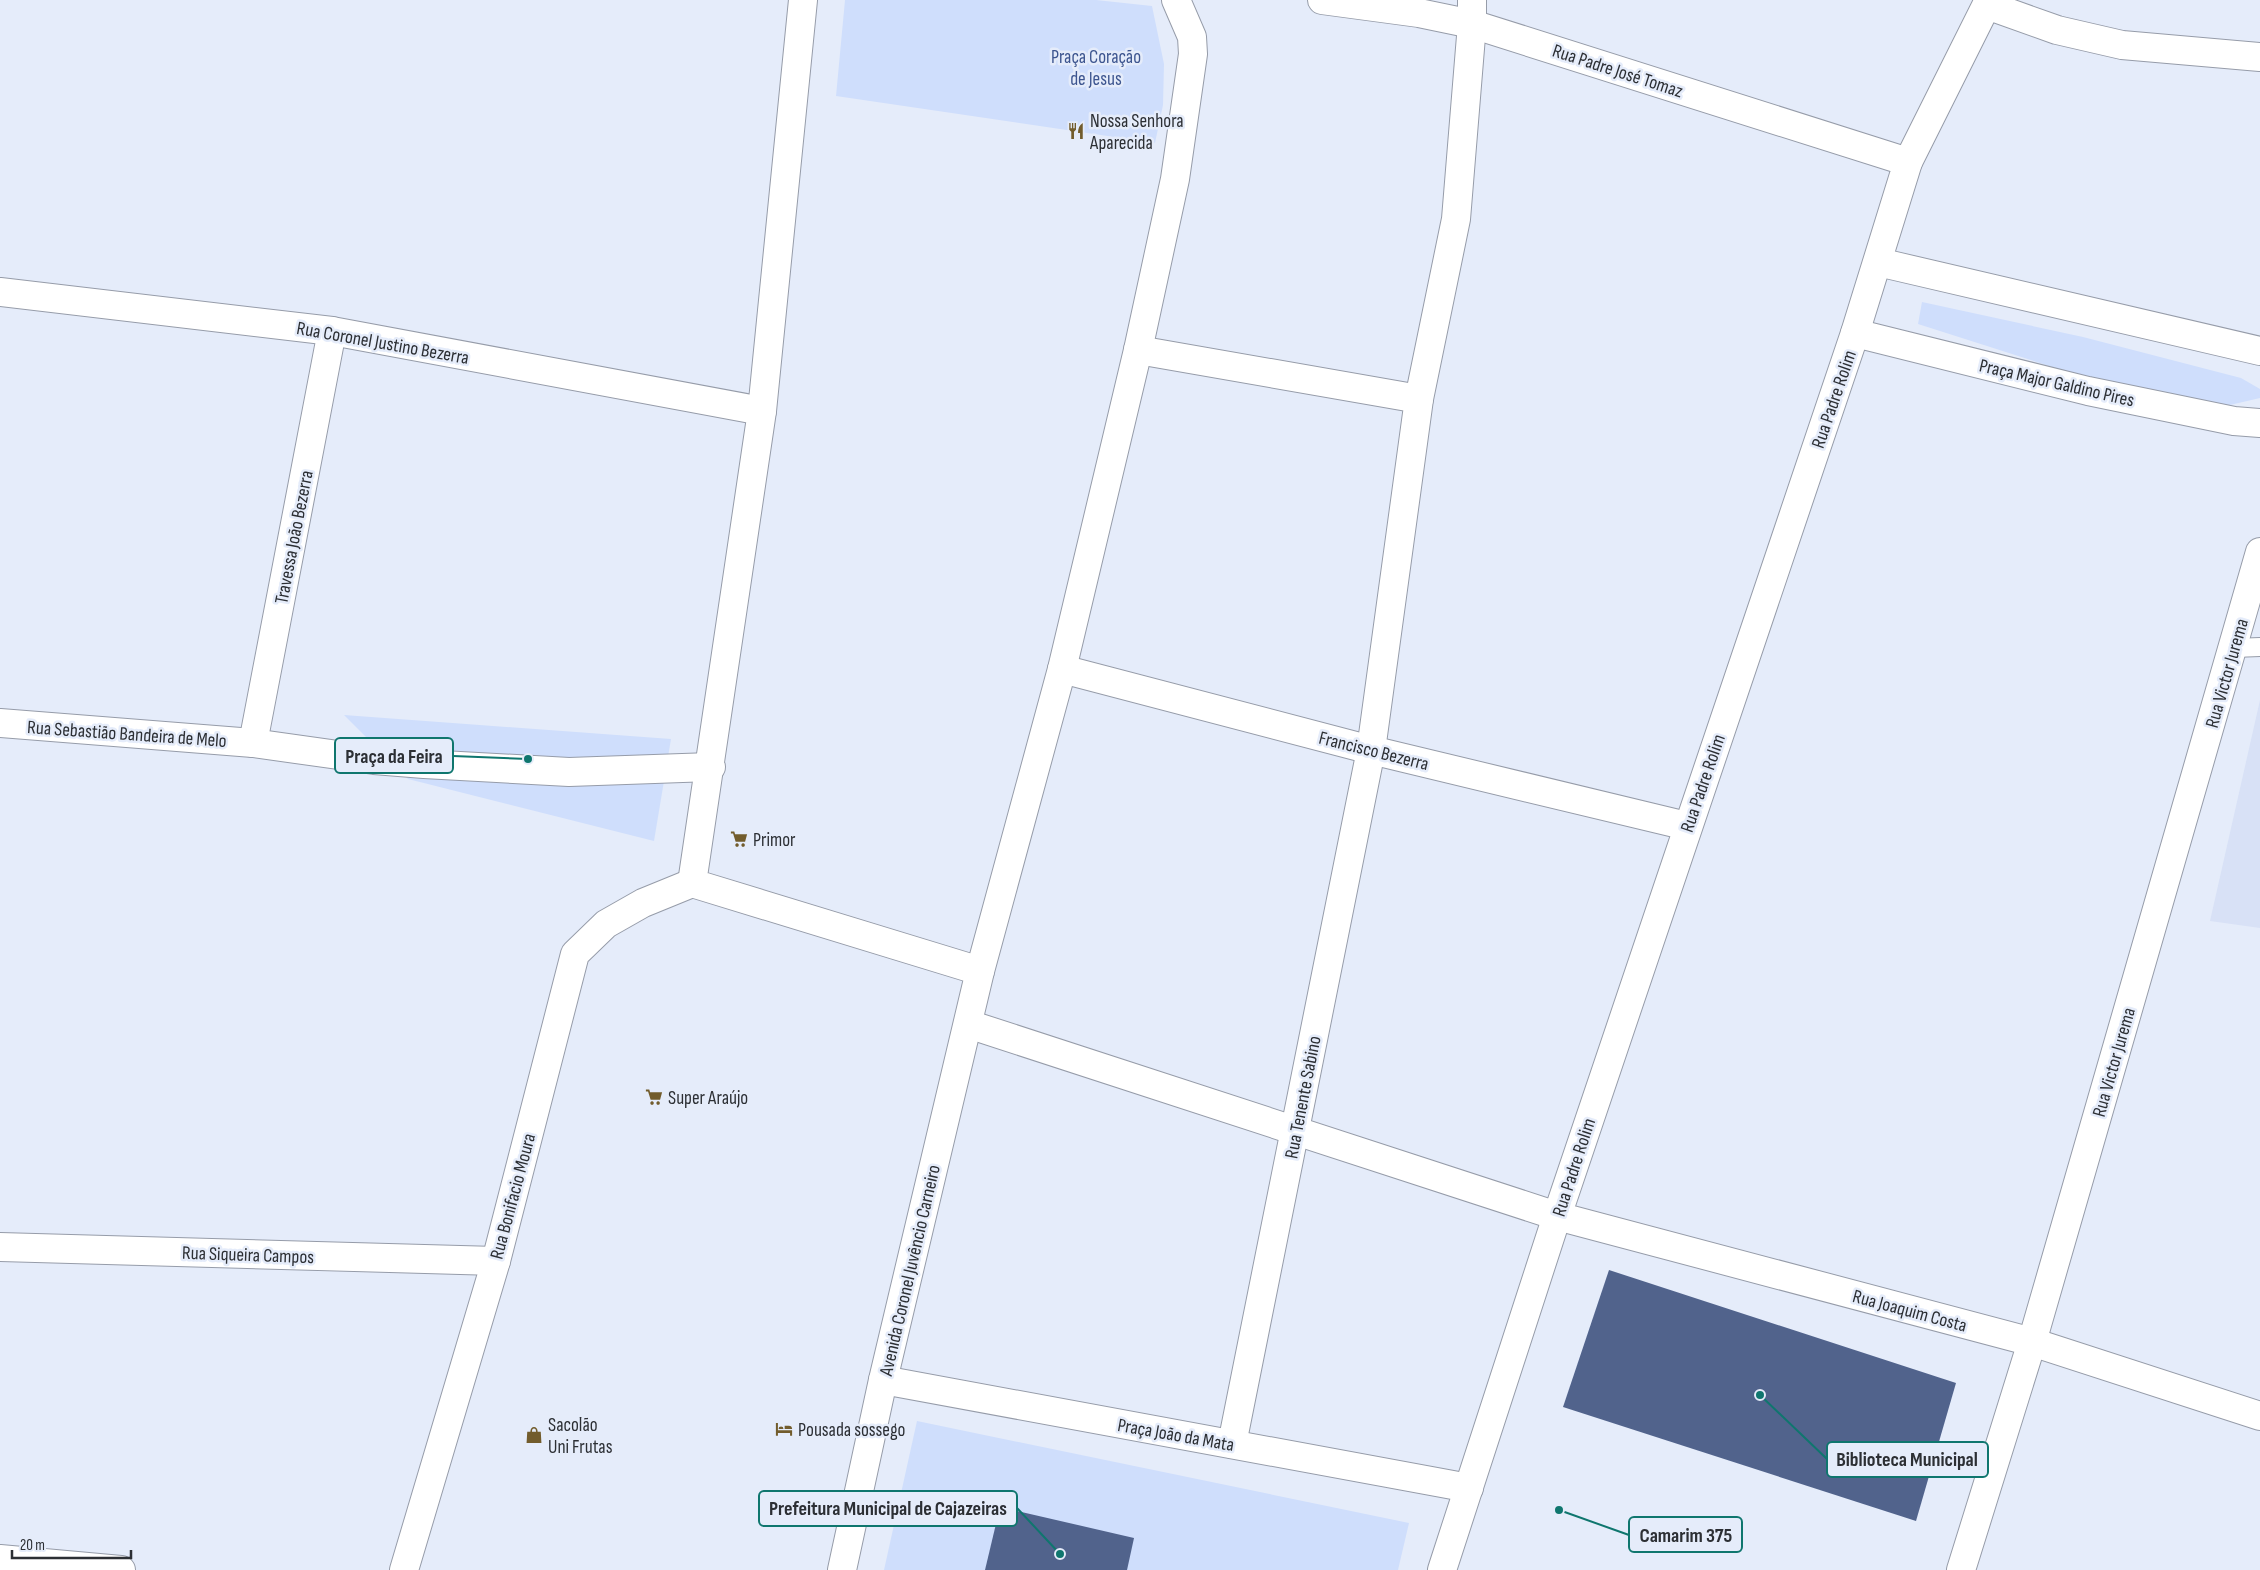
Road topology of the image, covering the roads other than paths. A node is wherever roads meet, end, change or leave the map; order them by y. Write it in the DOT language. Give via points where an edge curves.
graph roads {
  1 [pos="803,0"];
  2 [pos="1176,0"];
  3 [pos="1322,0"];
  4 [pos="1988,3"];
  5 [pos="1419,6"];
  6 [pos="1472,12"];
  7 [pos="2260,57"];
  8 [pos="1908,162"];
  9 [pos="1878,262"];
  10 [pos="0,292"];
  11 [pos="332,331"];
  12 [pos="1855,333"];
  13 [pos="1138,350"];
  14 [pos="2260,352"];
  15 [pos="1419,399"];
  16 [pos="762,411"];
  17 [pos="2260,423"];
  18 [pos="2260,552"];
  19 [pos="2247,648"];
  20 [pos="1062,669"];
  21 [pos="0,723"];
  22 [pos="253,742"];
  23 [pos="1371,750"];
  24 [pos="711,767"];
  25 [pos="1687,826"];
  26 [pos="692,883"];
  27 [pos="980,971"];
  28 [pos="968,1024"];
  29 [pos="1295,1131"];
  30 [pos="1557,1216"];
  31 [pos="0,1247"];
  32 [pos="496,1262"];
  33 [pos="2032,1342"];
  34 [pos="883,1380"];
  35 [pos="2260,1416"];
  36 [pos="1232,1444"];
  37 [pos="1469,1488"];
  38 [pos="0,1559"];
  39 [pos="121,1570"];
  40 [pos="404,1570"];
  41 [pos="842,1570"];
  42 [pos="1442,1570"];
  43 [pos="1961,1570"];
  1 -- 16 [label="street"];
  2 -- 13 [label="street, Avenida Coronel Juvêncio Carneiro" via="1192,37 1193,54 1175,179"];
  3 -- 5 [label="street, Rua Padre José Tomaz"];
  4 -- 7 [label="street" via="2057,30 2122,45"];
  4 -- 8 [label="street, Rua Padre Rolim"];
  5 -- 6 [label="street, Rua Padre José Tomaz"];
  6 -- 8 [label="street, Rua Padre José Tomaz"];
  6 -- 15 [label="street, Rua Tenente Sabino" via="1456,219"];
  8 -- 9 [label="street, Rua Padre Rolim"];
  9 -- 12 [label="street, Rua Padre Rolim"];
  9 -- 14 [label="street"];
  10 -- 11 [label="street, Rua Coronel Justino Bezerra"];
  11 -- 16 [label="street, Rua Coronel Justino Bezerra"];
  11 -- 22 [label="street, Travessa João Bezerra"];
  12 -- 17 [label="street, Praça Major Galdino Pires" via="2088,391 2234,421"];
  12 -- 25 [label="street, Rua Padre Rolim"];
  13 -- 15 [label="street"];
  13 -- 20 [label="street, Avenida Coronel Juvêncio Carneiro"];
  15 -- 23 [label="street, Rua Tenente Sabino"];
  16 -- 24 [label="street"];
  18 -- 19 [label="street, Rua Victor Jurema"];
  19 -- 33 [label="street, Rua Victor Jurema"];
  20 -- 23 [label="street, Francisco Bezerra"];
  20 -- 27 [label="street, Avenida Coronel Juvêncio Carneiro"];
  21 -- 22 [label="street, Rua Sebastião Bandeira de Melo"];
  22 -- 24 [label="street, Rua Sebastião Bandeira de Melo" via="374,760 569,772"];
  23 -- 25 [label="street, Francisco Bezerra"];
  23 -- 29 [label="street, Rua Tenente Sabino"];
  24 -- 26 [label="street"];
  25 -- 30 [label="street, Rua Padre Rolim"];
  26 -- 27 [label="street"];
  26 -- 32 [label="street, Rua Bonifacio Moura" via="642,904 606,924 575,954"];
  27 -- 28 [label="street, Avenida Coronel Juvêncio Carneiro"];
  28 -- 29 [label="street, Rua Joaquim Costa"];
  28 -- 34 [label="street, Avenida Coronel Juvêncio Carneiro"];
  29 -- 30 [label="street, Rua Joaquim Costa"];
  29 -- 36 [label="street, Rua Tenente Sabino"];
  30 -- 33 [label="street, Rua Joaquim Costa"];
  30 -- 37 [label="street, Rua Padre Rolim"];
  31 -- 32 [label="street, Rua Siqueira Campos"];
  32 -- 40 [label="street, Rua Bonifacio Moura"];
  33 -- 35 [label="street, Rua Joaquim Costa"];
  33 -- 43 [label="street, Rua Victor Jurema"];
  34 -- 36 [label="street, Praça João da Mata"];
  34 -- 41 [label="street, Avenida Coronel Juvêncio Carneiro"];
  36 -- 37 [label="street, Praça João da Mata"];
  37 -- 42 [label="street, Rua Padre Rolim"];
  38 -- 39 [label="street"];
}
